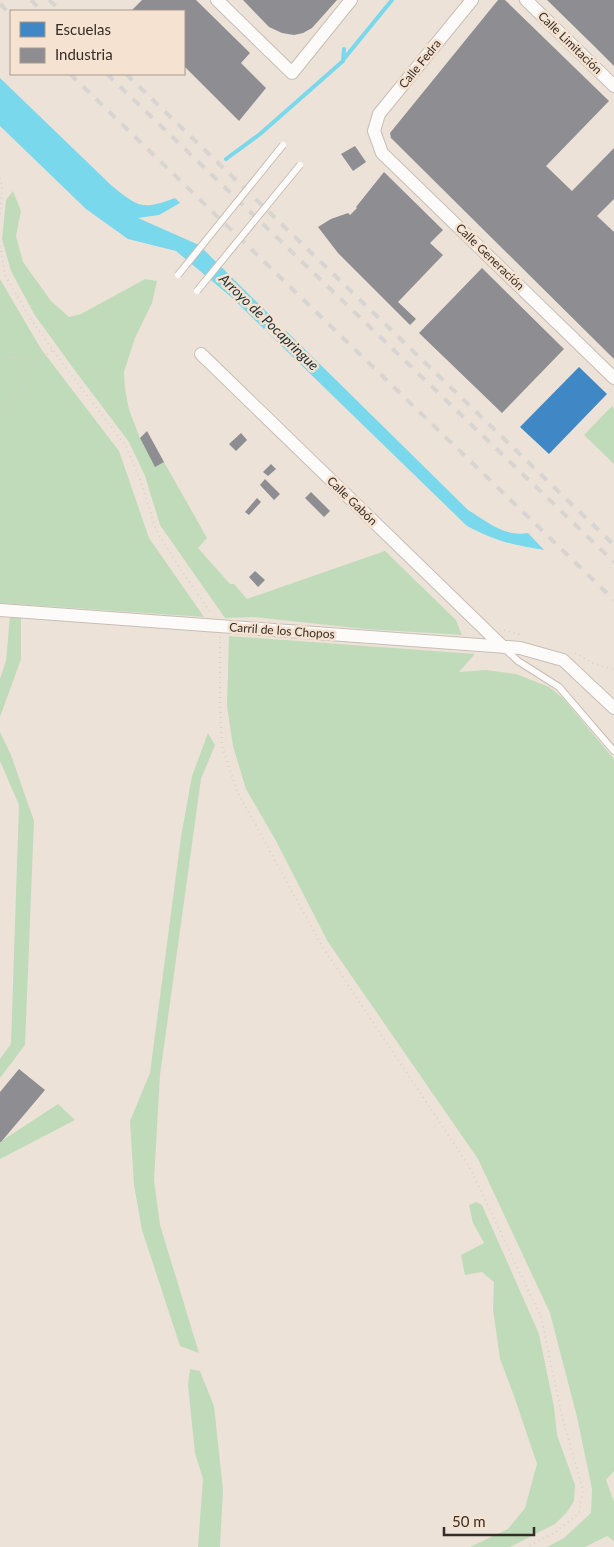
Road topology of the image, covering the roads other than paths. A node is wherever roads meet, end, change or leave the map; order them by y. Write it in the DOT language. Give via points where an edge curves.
graph roads {
  1 [pos="217,0"];
  2 [pos="351,0"];
  3 [pos="472,0"];
  4 [pos="526,0"];
  5 [pos="614,86"];
  6 [pos="374,130"];
  7 [pos="283,145"];
  8 [pos="300,165"];
  9 [pos="178,275"];
  10 [pos="197,291"];
  11 [pos="201,354"];
  12 [pos="614,378"];
  13 [pos="0,610"];
  14 [pos="503,647"];
  15 [pos="614,708"];
  16 [pos="614,750"];
  1 -- 2 [label="street" via="292,73"];
  3 -- 6 [label="street, Calle Fedra" via="379,114"];
  4 -- 5 [label="street, Calle Limitación"];
  6 -- 12 [label="street, Calle Generación" via="382,152"];
  7 -- 9 [label="lane, bridge"];
  8 -- 10 [label="lane, bridge"];
  11 -- 14 [label="street, Calle Gabón"];
  13 -- 14 [label="street, Carril de los Chopos"];
  14 -- 15 [label="street, Carril de los Chopos" via="520,648 563,660"];
  14 -- 16 [label="lane" via="518,661 559,687"];
}
